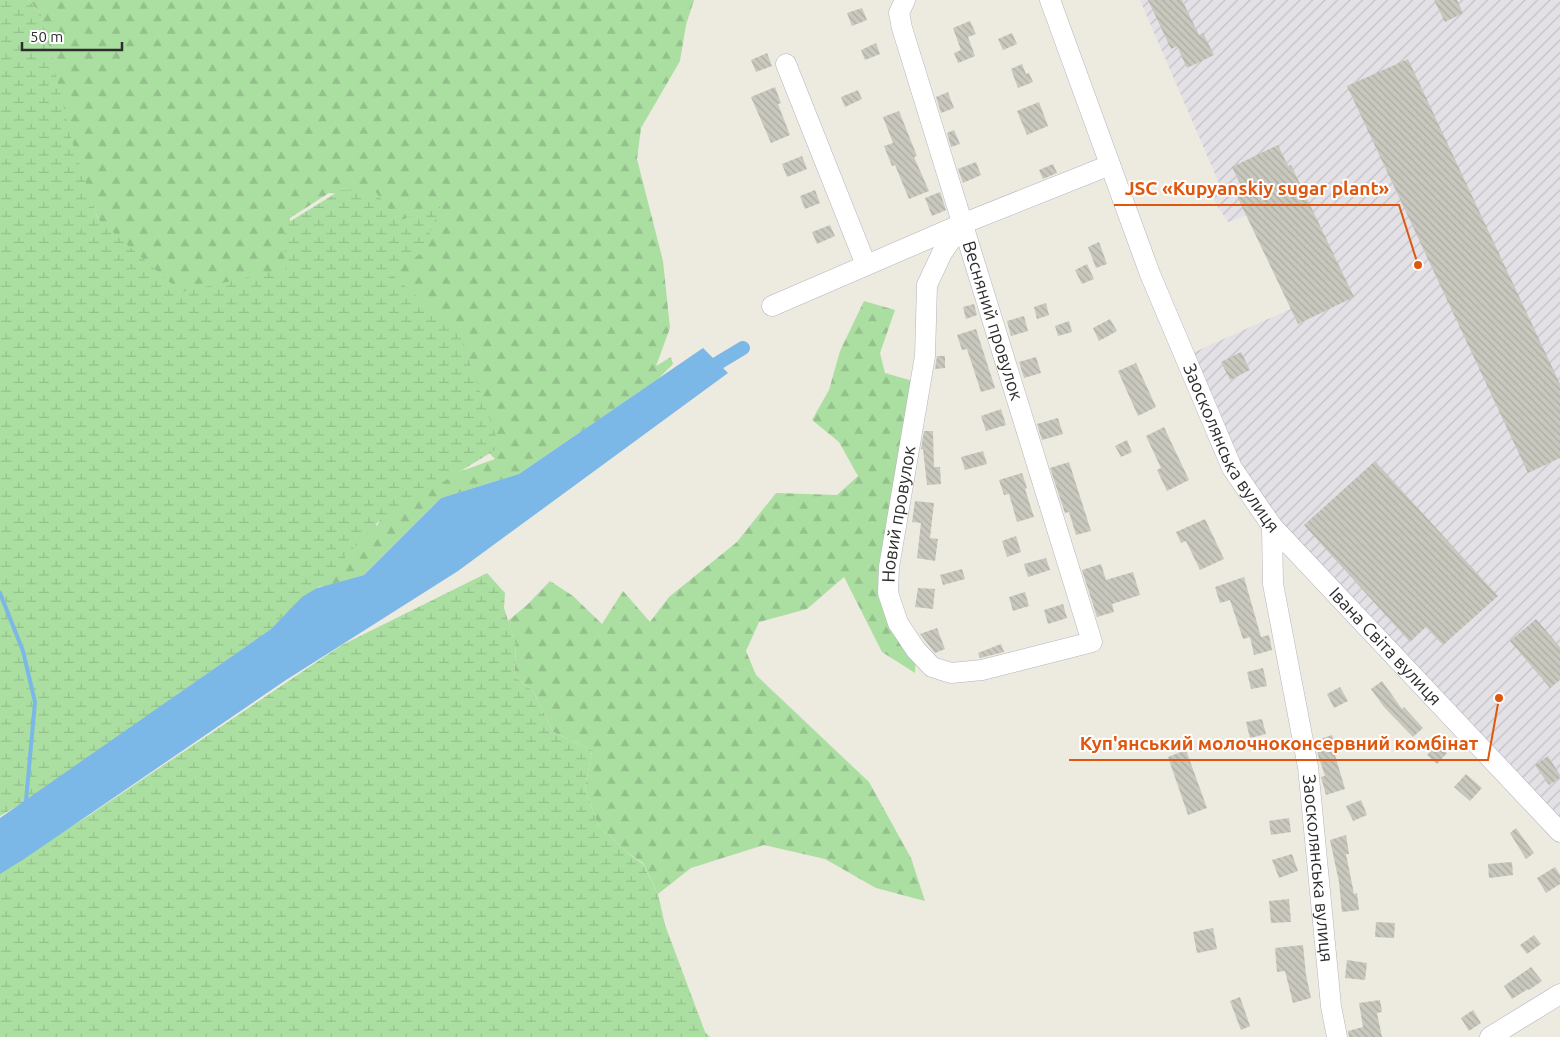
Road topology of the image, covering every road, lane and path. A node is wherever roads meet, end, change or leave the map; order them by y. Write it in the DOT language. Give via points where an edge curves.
graph roads {
  1 [pos="905,0"];
  2 [pos="1050,0"];
  3 [pos="786,64"];
  4 [pos="1110,165"];
  5 [pos="962,224"];
  6 [pos="866,265"];
  7 [pos="772,306"];
  8 [pos="1272,526"];
  9 [pos="1092,642"];
  10 [pos="1560,832"];
  11 [pos="1560,994"];
  12 [pos="1337,1037"];
  13 [pos="1490,1037"];
  1 -- 5 [label="street, Весняний провулок" via="899,13 902,28"];
  2 -- 4 [label="street, Заосколянська вулиця"];
  3 -- 6 [label="street"];
  4 -- 5 [label="street"];
  4 -- 8 [label="street, Заосколянська вулиця" via="1150,274 1232,468"];
  5 -- 6 [label="street"];
  5 -- 9 [label="street, Весняний провулок"];
  5 -- 9 [label="street, Новий провулок" via="942,253 927,285 925,356 889,567 888,593 898,623 916,650 932,667 951,673 982,670"];
  6 -- 7 [label="street"];
  8 -- 10 [label="street, Івана Світа вулиця"];
  8 -- 12 [label="street, Заосколянська вулиця" via="1273,584 1308,767 1331,1006"];
  11 -- 13 [label="street"];
}
